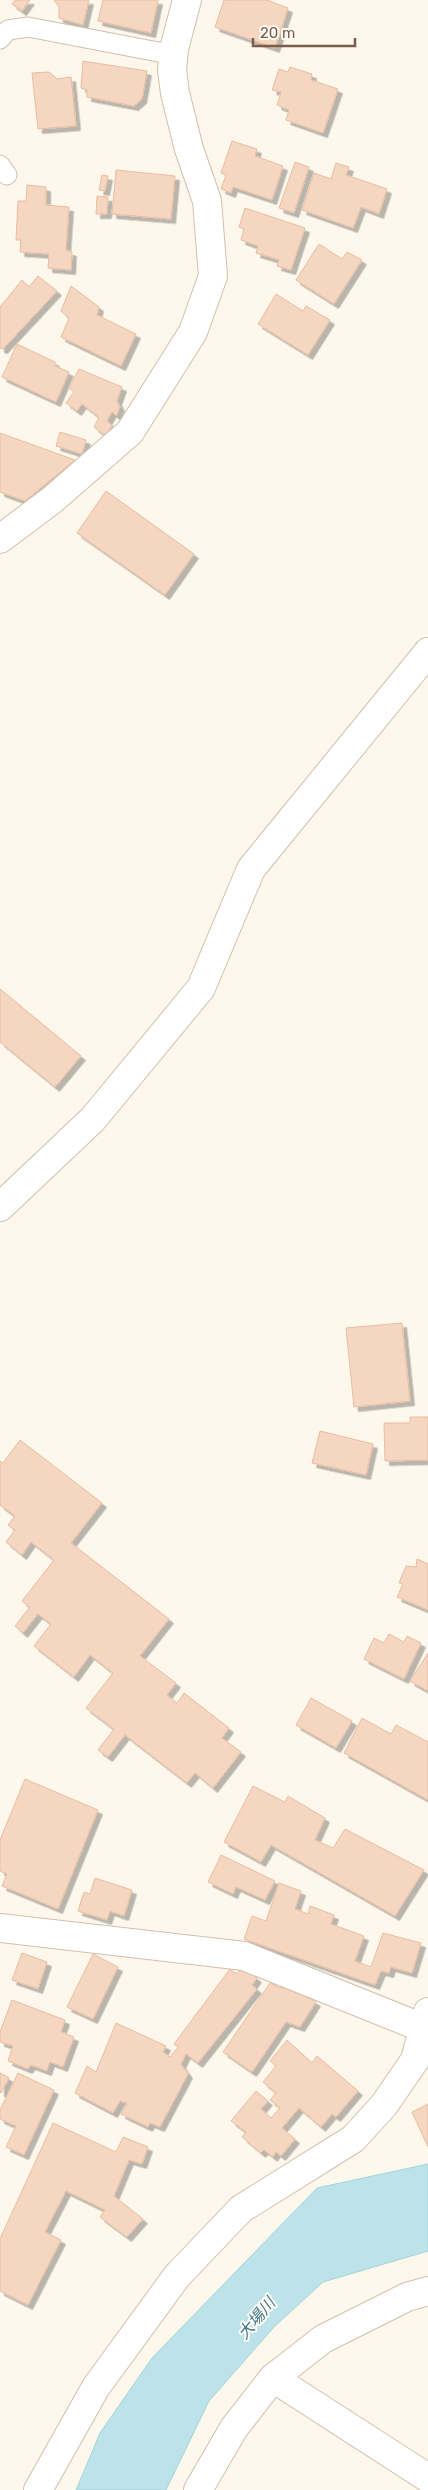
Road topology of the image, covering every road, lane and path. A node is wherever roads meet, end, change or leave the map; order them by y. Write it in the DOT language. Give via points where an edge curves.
graph roads {
  1 [pos="187,0"];
  2 [pos="0,39"];
  3 [pos="174,55"];
  4 [pos="0,539"];
  5 [pos="428,652"];
  6 [pos="0,1207"];
  7 [pos="0,1928"];
  8 [pos="426,2020"];
  9 [pos="428,2291"];
  10 [pos="273,2378"];
  11 [pos="428,2478"];
  12 [pos="38,2490"];
  13 [pos="198,2490"];
  1 -- 3 [label="street"];
  2 -- 3 [label="lane" via="8,30 28,27"];
  3 -- 4 [label="street" via="175,93 189,150 207,201 213,276 193,332 130,432 52,500"];
  5 -- 6 [label="street" via="251,869 201,988 93,1119"];
  7 -- 8 [label="street" via="244,1956"];
  8 -- 12 [label="street" via="415,2060 384,2104 353,2138 241,2209 177,2276 96,2387"];
  9 -- 10 [label="street" via="407,2297 323,2339"];
  10 -- 11 [label="street"];
  10 -- 13 [label="street" via="234,2428"];
}
